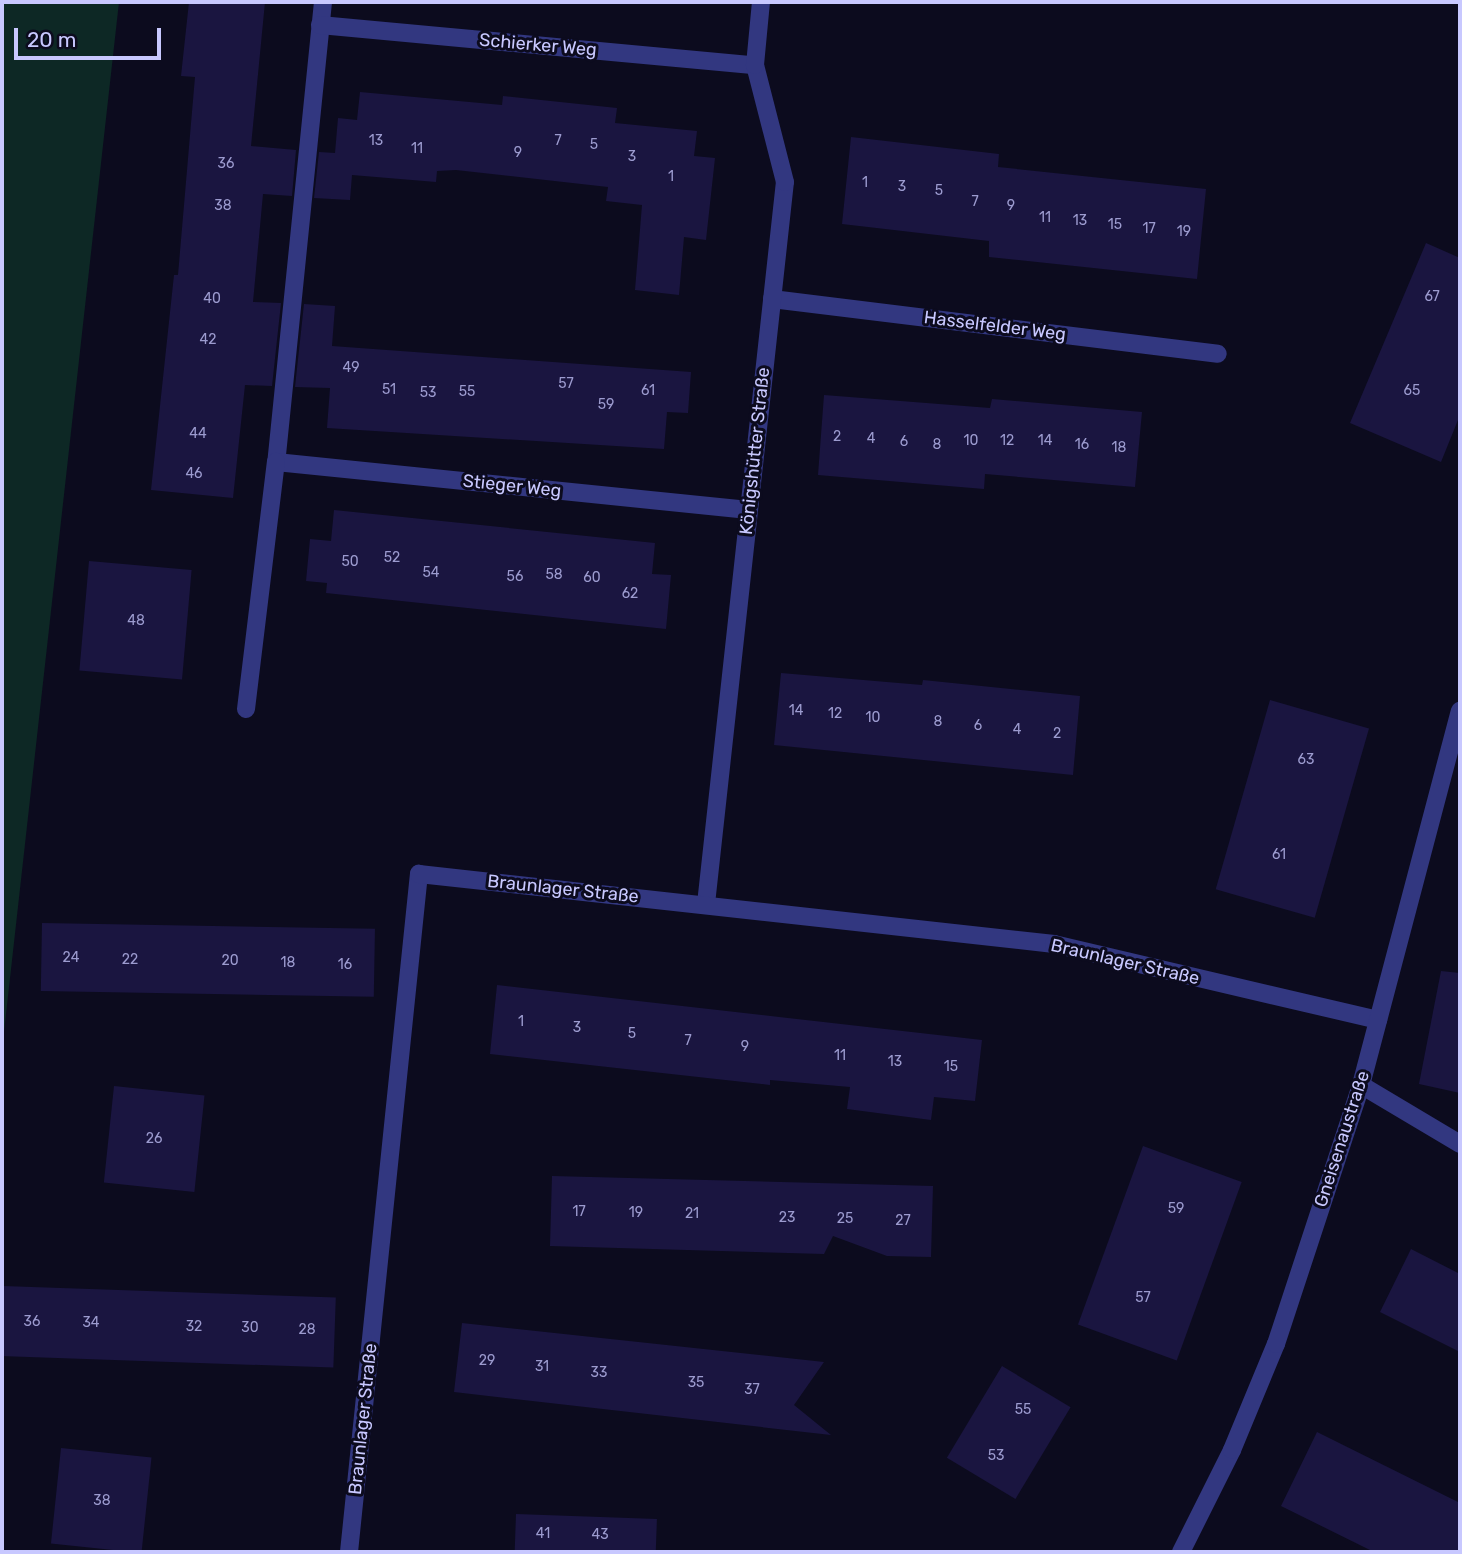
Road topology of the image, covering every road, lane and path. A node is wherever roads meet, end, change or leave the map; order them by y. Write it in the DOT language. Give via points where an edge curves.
graph roads {
  1 [pos="323,2"];
  2 [pos="761,2"];
  3 [pos="320,25"];
  4 [pos="755,65"];
  5 [pos="772,299"];
  6 [pos="1218,354"];
  7 [pos="276,462"];
  8 [pos="749,510"];
  9 [pos="246,709"];
  10 [pos="1460,711"];
  11 [pos="706,904"];
  12 [pos="1378,1020"];
  13 [pos="1361,1085"];
  14 [pos="1460,1144"];
  15 [pos="349,1552"];
  16 [pos="1181,1552"];
  1 -- 3 [label="street"];
  2 -- 4 [label="street, Königshütter Straße"];
  3 -- 4 [label="street, Schierker Weg"];
  3 -- 7 [label="street"];
  4 -- 5 [label="street, Königshütter Straße" via="785,181"];
  5 -- 6 [label="street, Hasselfelder Weg"];
  5 -- 8 [label="street, Königshütter Straße"];
  7 -- 8 [label="street, Stieger Weg"];
  7 -- 9 [label="street"];
  8 -- 11 [label="street, Königshütter Straße"];
  10 -- 12 [label="street, Gneisenaustraße"];
  11 -- 12 [label="street, Braunlager Straße" via="1054,944"];
  11 -- 15 [label="street, Braunlager Straße" via="419,874"];
  12 -- 13 [label="street, Gneisenaustraße"];
  13 -- 14 [label="street"];
  13 -- 16 [label="street, Gneisenaustraße" via="1276,1344 1232,1450"];
}
